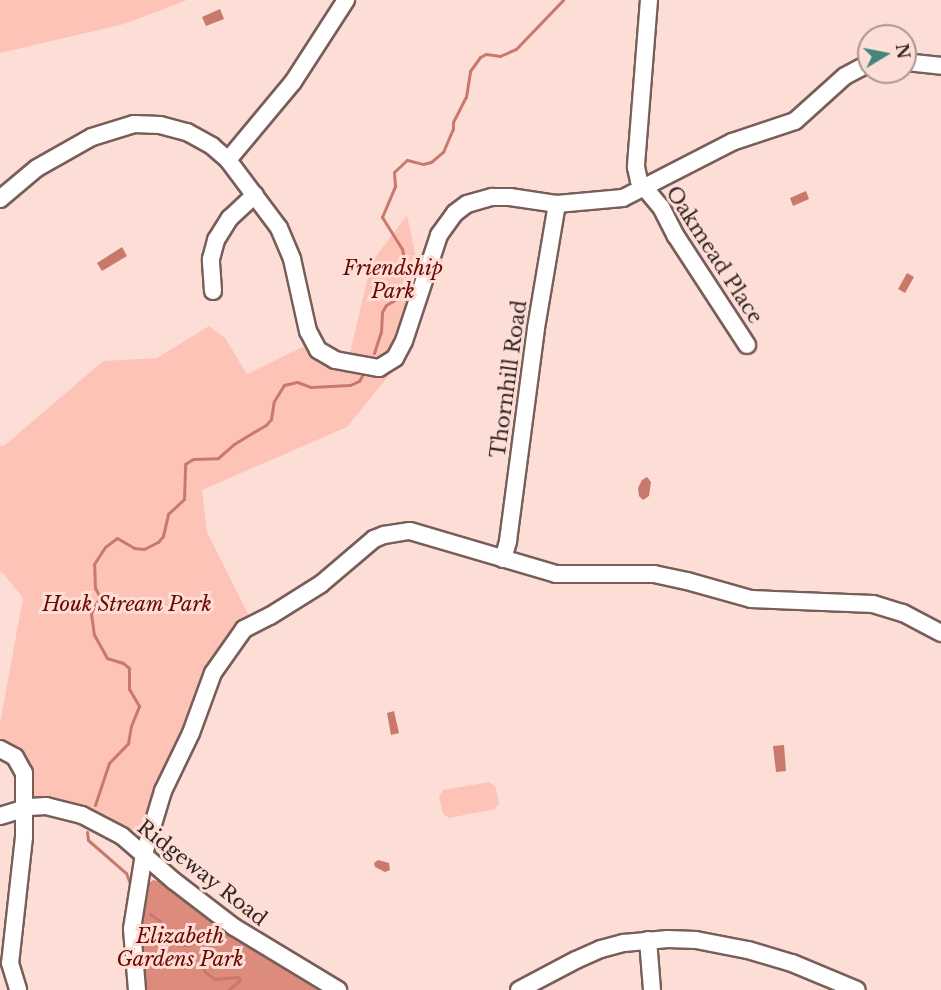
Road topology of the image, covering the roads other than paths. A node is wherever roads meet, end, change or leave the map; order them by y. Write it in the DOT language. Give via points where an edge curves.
graph roads {
  1 [pos="346,0"];
  2 [pos="649,0"];
  3 [pos="917,63"];
  4 [pos="941,66"];
  5 [pos="857,70"];
  6 [pos="228,160"];
  7 [pos="644,189"];
  8 [pos="255,195"];
  9 [pos="0,199"];
  10 [pos="557,204"];
  11 [pos="213,291"];
  12 [pos="747,345"];
  13 [pos="503,559"];
  14 [pos="941,633"];
  15 [pos="0,748"];
  16 [pos="24,808"];
  17 [pos="0,816"];
  18 [pos="144,854"];
  19 [pos="648,940"];
  20 [pos="18,990"];
  21 [pos="137,990"];
  22 [pos="338,990"];
  23 [pos="519,990"];
  24 [pos="652,990"];
  25 [pos="857,990"];
  1 -- 6 [label="street" via="293,82"];
  2 -- 7 [label="street" via="636,167"];
  3 -- 4 [label="street"];
  5 -- 7 [label="street" via="795,121 732,142"];
  6 -- 8 [label="street"];
  6 -- 9 [label="street" via="187,132 134,124 92,136 37,168"];
  7 -- 10 [label="street" via="616,200"];
  7 -- 12 [label="street, Oakmead Place" via="661,207"];
  8 -- 10 [label="street" via="286,240 315,346 324,356 368,368 384,366 395,358 439,235 455,213 467,204 492,197"];
  8 -- 11 [label="street" via="230,218 216,240 211,259"];
  10 -- 13 [label="street, Thornhill Road"];
  13 -- 14 [label="street" via="556,574 654,574 751,599 873,604 903,613"];
  13 -- 18 [label="street" via="417,532 384,535 367,543 321,584 244,629 221,658 205,692 164,791"];
  15 -- 16 [label="street" via="21,765"];
  16 -- 17 [label="street, Ridgeway Road"];
  16 -- 18 [label="street, Ridgeway Road" via="46,806 82,815 122,836"];
  16 -- 20 [label="street" via="10,963"];
  18 -- 21 [label="street" via="132,929"];
  18 -- 22 [label="street, Ridgeway Road" via="234,927"];
  19 -- 23 [label="street" via="601,950"];
  19 -- 24 [label="street"];
  19 -- 25 [label="street" via="696,939 748,950"];
}
